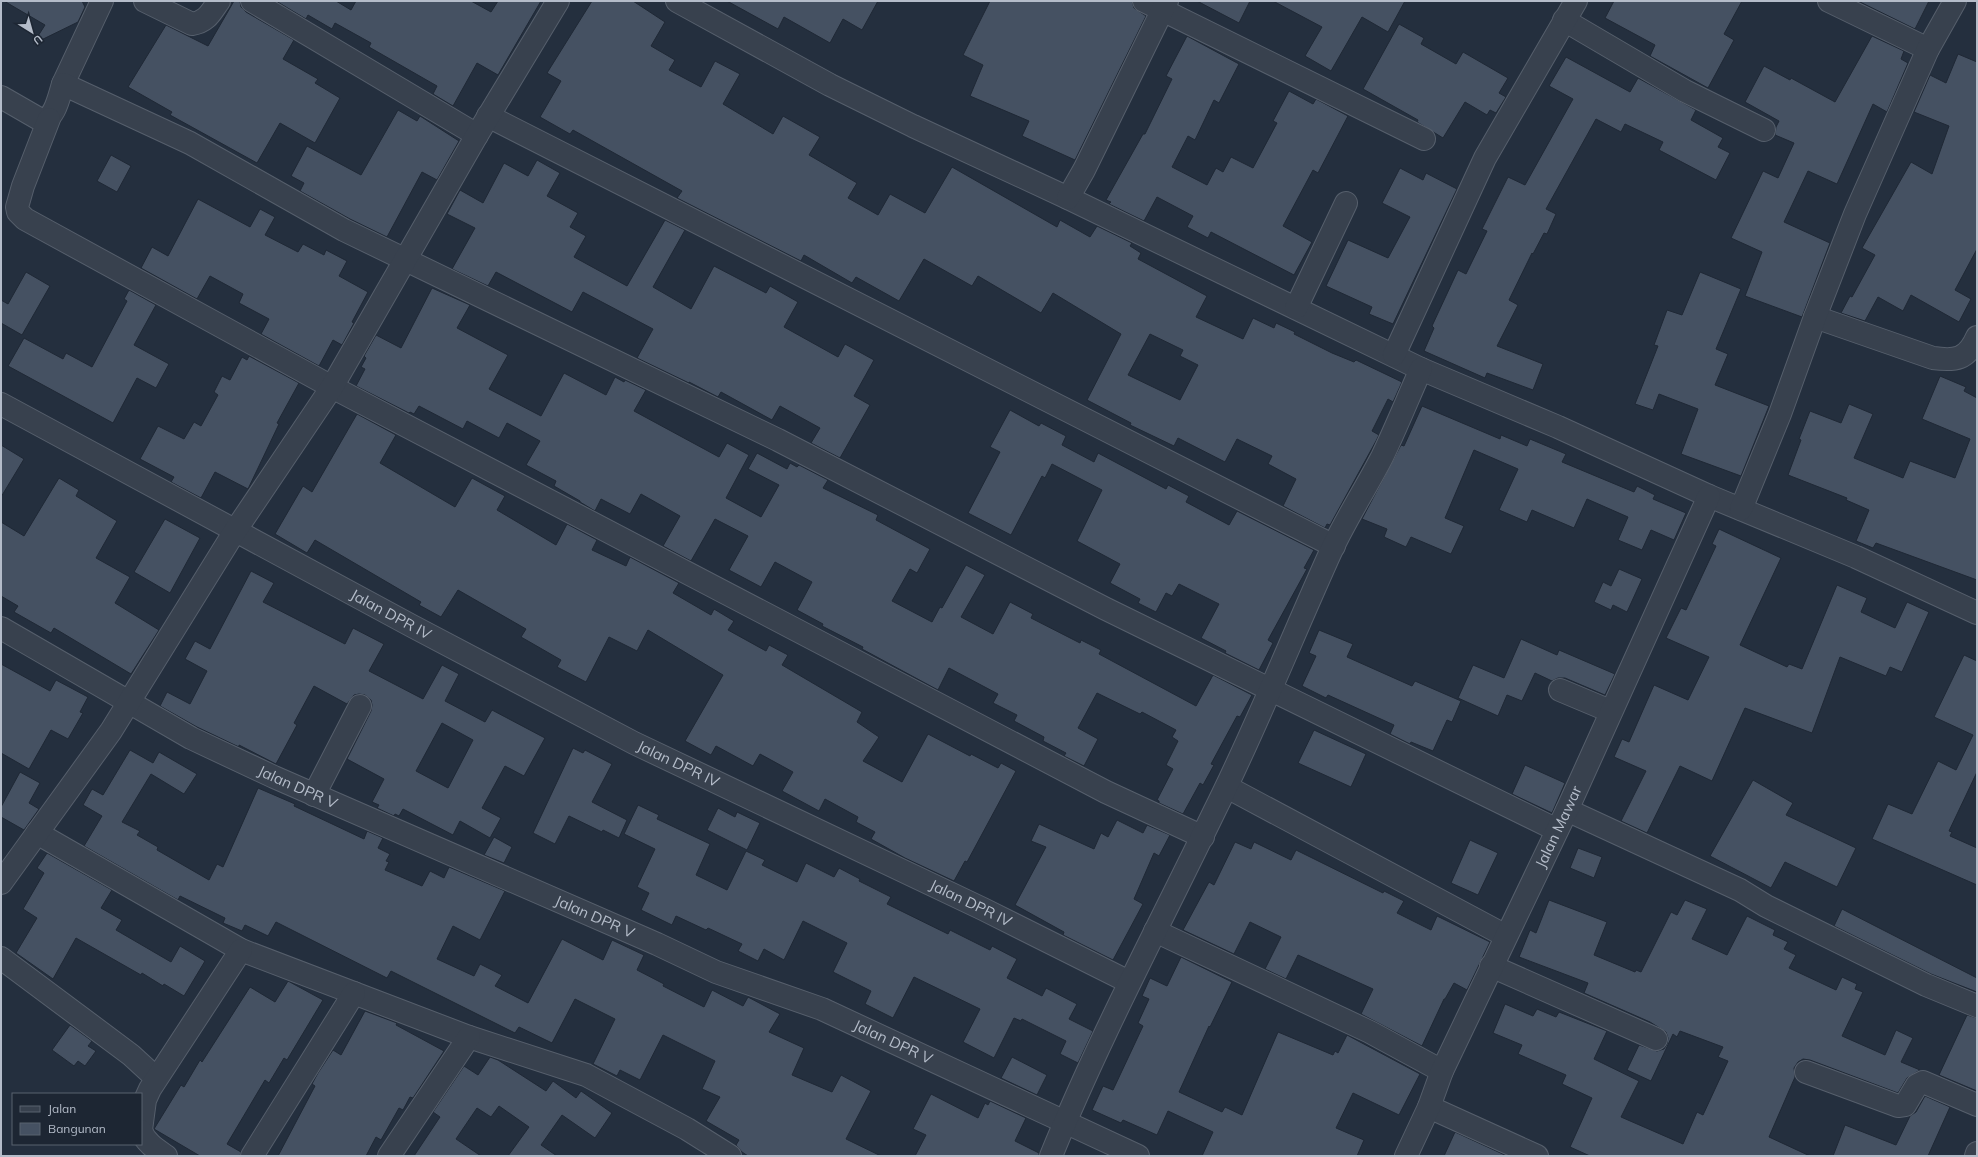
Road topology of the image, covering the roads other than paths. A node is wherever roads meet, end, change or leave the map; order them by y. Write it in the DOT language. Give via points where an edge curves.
graph roads {
  1 [pos="102,1"];
  2 [pos="145,1"];
  3 [pos="219,1"];
  4 [pos="252,1"];
  5 [pos="558,1"];
  6 [pos="677,1"];
  7 [pos="1576,1"];
  8 [pos="1829,1"];
  9 [pos="1955,1"];
  10 [pos="1158,4"];
  11 [pos="1564,20"];
  12 [pos="1928,49"];
  13 [pos="63,84"];
  14 [pos="1,97"];
  15 [pos="488,116"];
  16 [pos="49,119"];
  17 [pos="1764,130"];
  18 [pos="477,135"];
  19 [pos="1424,138"];
  20 [pos="1068,198"];
  21 [pos="1346,203"];
  22 [pos="405,259"];
  23 [pos="1296,308"];
  24 [pos="1815,317"];
  25 [pos="1977,337"];
  26 [pos="1394,355"];
  27 [pos="1421,369"];
  28 [pos="332,387"];
  29 [pos="1,404"];
  30 [pos="1709,496"];
  31 [pos="1741,510"];
  32 [pos="235,531"];
  33 [pos="1334,546"];
  34 [pos="1977,613"];
  35 [pos="1,628"];
  36 [pos="1560,690"];
  37 [pos="1271,691"];
  38 [pos="129,702"];
  39 [pos="360,706"];
  40 [pos="1610,711"];
  41 [pos="1227,787"];
  42 [pos="314,795"];
  43 [pos="1567,810"];
  44 [pos="1556,830"];
  45 [pos="37,833"];
  46 [pos="1202,837"];
  47 [pos="1,883"];
  48 [pos="1155,931"];
  49 [pos="1506,936"];
  50 [pos="241,950"];
  51 [pos="1,958"];
  52 [pos="1491,966"];
  53 [pos="1129,982"];
  54 [pos="354,993"];
  55 [pos="1977,1006"];
  56 [pos="469,1037"];
  57 [pos="1656,1039"];
  58 [pos="1442,1071"];
  59 [pos="1806,1072"];
  60 [pos="156,1078"];
  61 [pos="1977,1105"];
  62 [pos="1429,1107"];
  63 [pos="1065,1122"];
  64 [pos="142,1123"];
  65 [pos="142,1133"];
  66 [pos="1977,1153"];
  67 [pos="166,1156"];
  68 [pos="252,1156"];
  69 [pos="389,1156"];
  70 [pos="730,1156"];
  71 [pos="1052,1156"];
  72 [pos="1138,1156"];
  73 [pos="1406,1156"];
  74 [pos="1537,1156"];
  75 [pos="1976,1156"];
  1 -- 13 [label="street"];
  2 -- 3 [label="street" via="192,24 206,20"];
  4 -- 18 [label="street"];
  5 -- 15 [label="street"];
  6 -- 20 [label="street" via="830,85"];
  7 -- 11 [label="street"];
  8 -- 12 [label="street"];
  9 -- 12 [label="street"];
  10 -- 19 [label="street"];
  10 -- 20 [label="street" via="1091,156"];
  11 -- 17 [label="street" via="1685,91"];
  11 -- 26 [label="street" via="1485,158"];
  12 -- 24 [label="street" via="1855,214"];
  13 -- 16 [label="street"];
  13 -- 22 [label="street" via="190,143 344,230"];
  14 -- 16 [label="street" via="41,120"];
  15 -- 18 [label="street"];
  15 -- 33 [label="street"];
  16 -- 28 [label="street" via="23,186 17,207 20,216"];
  18 -- 22 [label="street"];
  20 -- 23 [label="street"];
  21 -- 23 [label="street"];
  22 -- 28 [label="street"];
  22 -- 37 [label="street" via="778,440"];
  23 -- 26 [label="street"];
  24 -- 25 [label="street" via="1945,360 1958,359 1966,354 1973,347"];
  24 -- 31 [label="street" via="1780,414"];
  26 -- 27 [label="street"];
  27 -- 30 [label="street" via="1558,427"];
  27 -- 33 [label="street" via="1383,455"];
  28 -- 32 [label="street"];
  28 -- 46 [label="street" via="1106,792"];
  29 -- 32 [label="street, Jalan DPR IV"];
  30 -- 31 [label="street"];
  30 -- 40 [label="street, Jalan Mawar"];
  31 -- 34 [label="street" via="1856,557"];
  32 -- 38 [label="street"];
  32 -- 53 [label="street, Jalan DPR IV" via="634,744"];
  33 -- 37 [label="street"];
  35 -- 38 [label="street, Jalan DPR V"];
  36 -- 40 [label="street"];
  37 -- 41 [label="street"];
  37 -- 44 [label="street"];
  38 -- 42 [label="street, Jalan DPR V" via="192,738"];
  38 -- 45 [label="street"];
  39 -- 42 [label="street"];
  40 -- 43 [label="street, Jalan Mawar"];
  41 -- 46 [label="street"];
  41 -- 49 [label="street"];
  42 -- 63 [label="street, Jalan DPR V" via="716,972 822,1009"];
  43 -- 44 [label="street, Jalan Mawar"];
  43 -- 55 [label="street" via="1740,890 1766,906 1926,985"];
  44 -- 49 [label="street, Jalan Mawar"];
  45 -- 47 [label="street"];
  45 -- 50 [label="street"];
  46 -- 48 [label="street"];
  48 -- 53 [label="street"];
  48 -- 58 [label="street" via="1370,1032"];
  49 -- 52 [label="street, Jalan Mawar"];
  50 -- 54 [label="street"];
  50 -- 60 [label="street"];
  51 -- 60 [label="street" via="131,1054"];
  52 -- 57 [label="street"];
  52 -- 58 [label="street, Jalan Mawar"];
  53 -- 63 [label="street"];
  54 -- 56 [label="street"];
  54 -- 68 [label="street"];
  56 -- 69 [label="street"];
  56 -- 70 [label="street" via="586,1075"];
  58 -- 62 [label="street, Jalan Mawar"];
  59 -- 61 [label="street" via="1898,1106 1905,1105 1917,1084 1923,1082"];
  60 -- 64 [label="street" via="145,1100"];
  62 -- 73 [label="street, Jalan Mawar"];
  62 -- 74 [label="street"];
  63 -- 71 [label="street"];
  63 -- 72 [label="street, Jalan DPR V"];
  65 -- 67 [label="street" via="151,1145"];
  66 -- 75 [label="street"];
}
